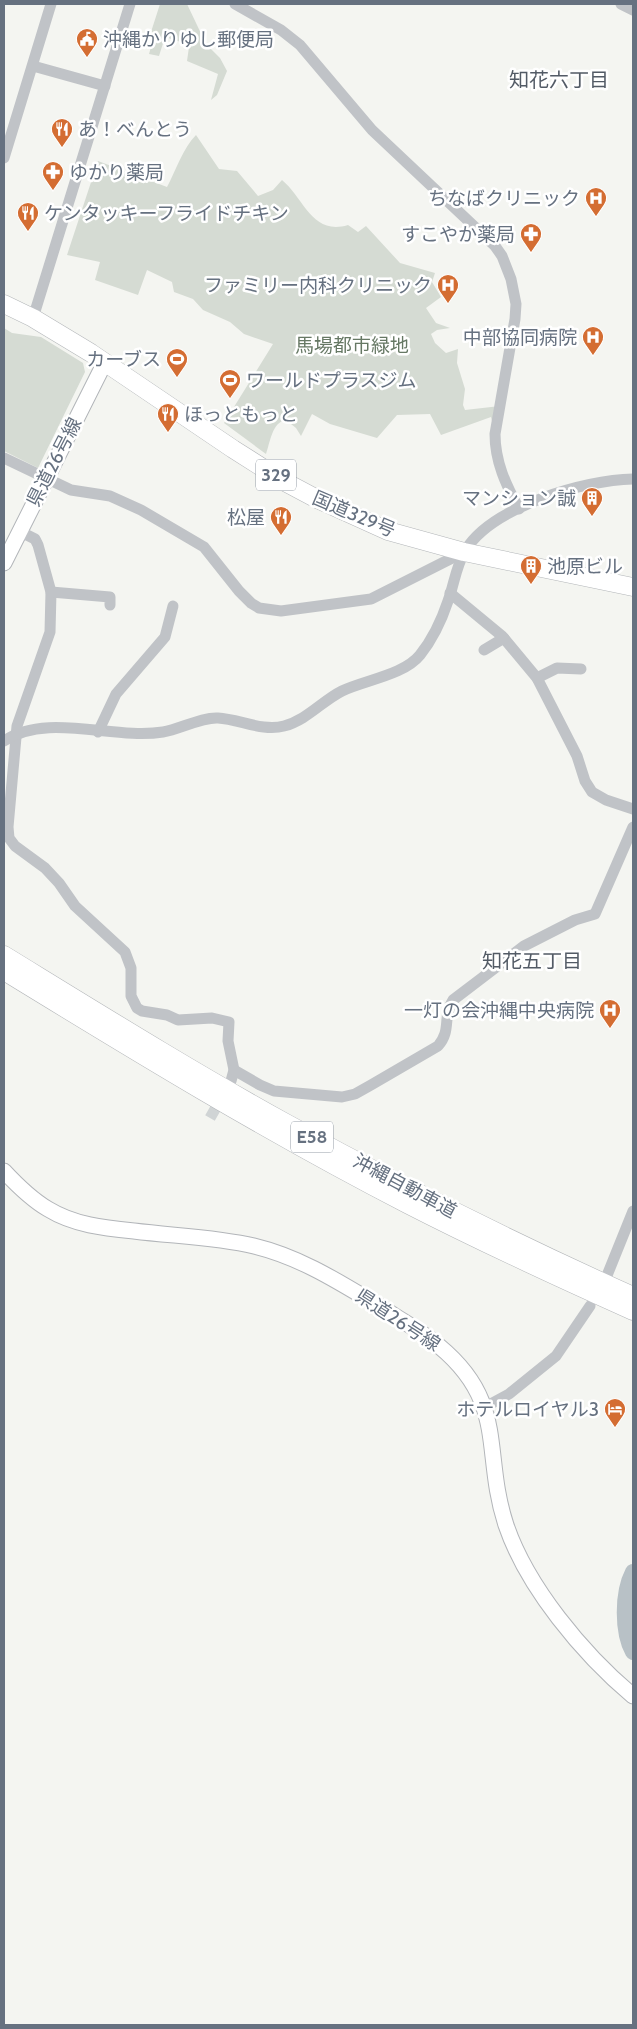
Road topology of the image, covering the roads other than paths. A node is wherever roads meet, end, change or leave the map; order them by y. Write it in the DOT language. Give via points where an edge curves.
graph roads {
  1 [pos="51,4"];
  2 [pos="130,4"];
  3 [pos="235,4"];
  4 [pos="621,4"];
  5 [pos="633,10"];
  6 [pos="33,66"];
  7 [pos="105,86"];
  8 [pos="4,158"];
  9 [pos="4,304"];
  10 [pos="33,318"];
  11 [pos="105,362"];
  12 [pos="4,458"];
  13 [pos="46,478"];
  14 [pos="633,480"];
  15 [pos="519,509"];
  16 [pos="19,530"];
  17 [pos="464,552"];
  18 [pos="4,562"];
  19 [pos="633,588"];
  20 [pos="51,592"];
  21 [pos="450,593"];
  22 [pos="110,605"];
  23 [pos="173,606"];
  24 [pos="504,638"];
  25 [pos="484,650"];
  26 [pos="580,669"];
  27 [pos="537,678"];
  28 [pos="98,732"];
  29 [pos="15,736"];
  30 [pos="4,741"];
  31 [pos="633,810"];
  32 [pos="633,828"];
  33 [pos="4,955"];
  34 [pos="4,971"];
  35 [pos="4,1171"];
  36 [pos="633,1211"];
  37 [pos="606,1278"];
  38 [pos="633,1296"];
  39 [pos="590,1306"];
  40 [pos="633,1310"];
  41 [pos="485,1408"];
  42 [pos="633,1696"];
  1 -- 6 [label="street"];
  2 -- 7 [label="street"];
  3 -- 15 [label="street" via="281,30 300,45 366,124 486,236 502,256 516,304 495,445 502,475"];
  4 -- 5 [label="street"];
  6 -- 7 [label="street"];
  6 -- 8 [label="street"];
  7 -- 10 [label="street"];
  9 -- 10 [label="highway, 国道329号 / 329"];
  10 -- 11 [label="highway, 国道329号 / 329"];
  11 -- 13 [label="main road, 県道26号線"];
  11 -- 17 [label="highway, 国道329号 / 329" via="300,491 388,531"];
  12 -- 13 [label="street"];
  13 -- 16 [label="main road, 県道26号線"];
  13 -- 17 [label="street" via="71,490 110,496 204,547 239,591 259,608 281,611 371,599"];
  14 -- 15 [label="street" via="577,487"];
  15 -- 17 [label="street" via="484,530"];
  16 -- 18 [label="main road, 県道26号線"];
  16 -- 20 [label="street" via="38,545"];
  17 -- 19 [label="highway, 国道329号 / 329"];
  17 -- 21 [label="street"];
  20 -- 22 [label="street" via="110,597"];
  20 -- 29 [label="street" via="50,632"];
  21 -- 24 [label="street"];
  21 -- 28 [label="street" via="436,628 420,655 410,664 341,692 286,726 274,728 216,718 163,732"];
  23 -- 28 [label="street" via="165,637 116,694"];
  24 -- 25 [label="street"];
  24 -- 27 [label="street"];
  26 -- 27 [label="street" via="557,668"];
  27 -- 31 [label="street" via="592,792"];
  28 -- 29 [label="street" via="44,727"];
  29 -- 30 [label="street"];
  29 -- 32 [label="street" via="9,838 45,868 75,906 125,952 131,968 131,996 137,1008 178,1020 212,1018 229,1022 233,1076 274,1091 355,1094 438,1046 445,1038 448,1007 453,1000 524,946 575,920 595,914"];
  33 -- 38 [label="highway, 沖縄自動車道 / E58" via="302,1131 414,1192"];
  34 -- 40 [label="highway, 沖縄自動車道 / E58" via="95,1027 407,1204 528,1264"];
  35 -- 41 [label="main road, 県道26号線" via="40,1203 69,1219 108,1228 254,1246 288,1256 331,1276 438,1345 464,1370"];
  36 -- 37 [label="street"];
  39 -- 41 [label="street" via="556,1356 509,1394"];
  41 -- 42 [label="main road, 県道26号線" via="502,1509 513,1542 546,1600 568,1630"];
}
